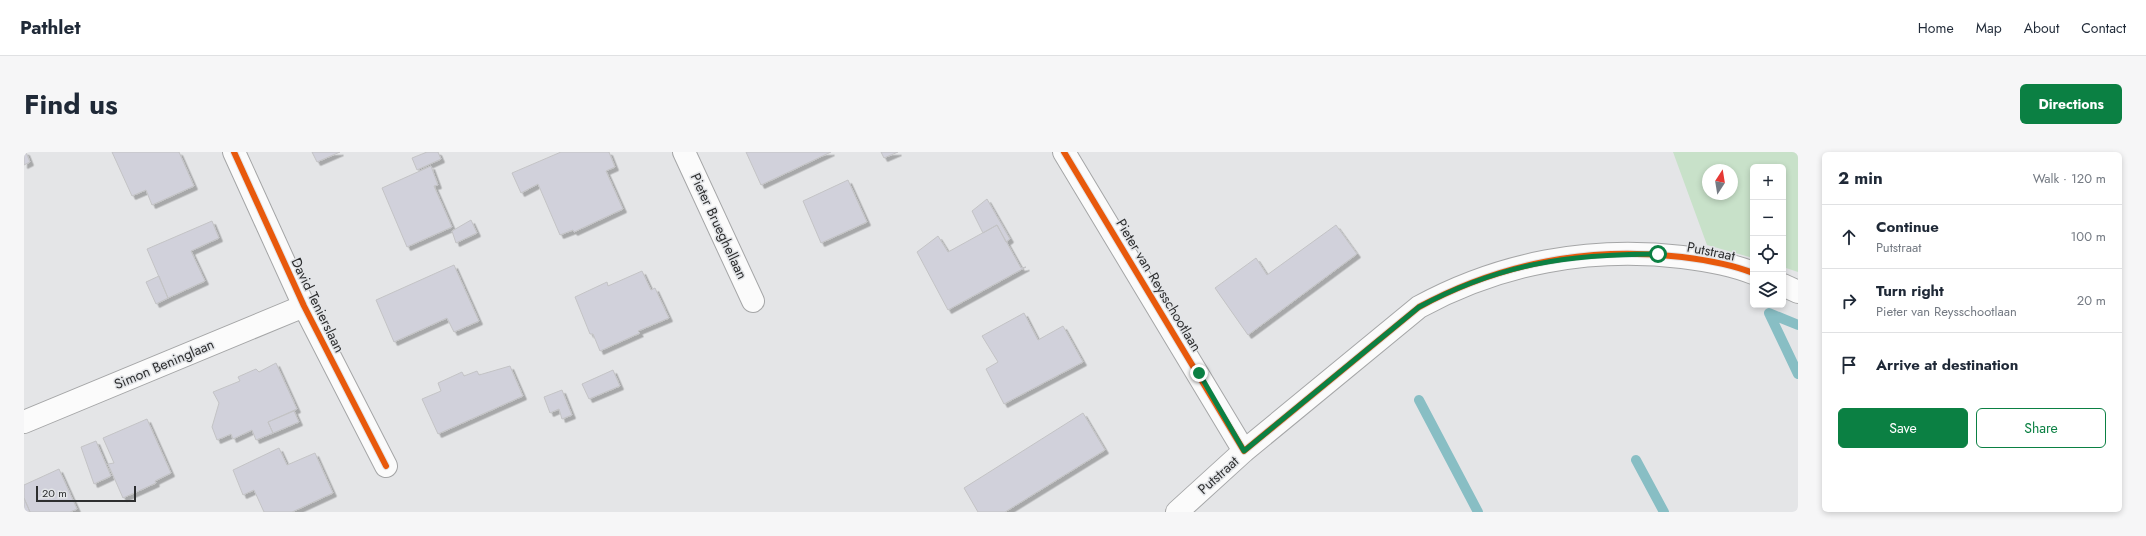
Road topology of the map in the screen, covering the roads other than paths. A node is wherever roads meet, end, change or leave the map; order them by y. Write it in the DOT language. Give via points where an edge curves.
graph roads {
  1 [pos="234,152"];
  2 [pos="684,152"];
  3 [pos="1064,152"];
  4 [pos="1750,272"];
  5 [pos="1786,286"];
  6 [pos="1798,292"];
  7 [pos="753,301"];
  8 [pos="304,306"];
  9 [pos="24,422"];
  10 [pos="1244,451"];
  11 [pos="386,466"];
  12 [pos="1177,512"];
  1 -- 8 [label="street, David Tenierslaan"];
  2 -- 7 [label="street, Pieter Brueghellaan"];
  3 -- 10 [label="street, Pieter van Reysschootlaan"];
  4 -- 10 [label="street, Putstraat" via="1704,260 1658,254 1617,254 1568,257 1525,265 1481,278 1419,307"];
  5 -- 6 [label="street"];
  8 -- 9 [label="street, Simon Beninglaan"];
  8 -- 11 [label="street, David Tenierslaan"];
  10 -- 12 [label="street, Putstraat"];
}
